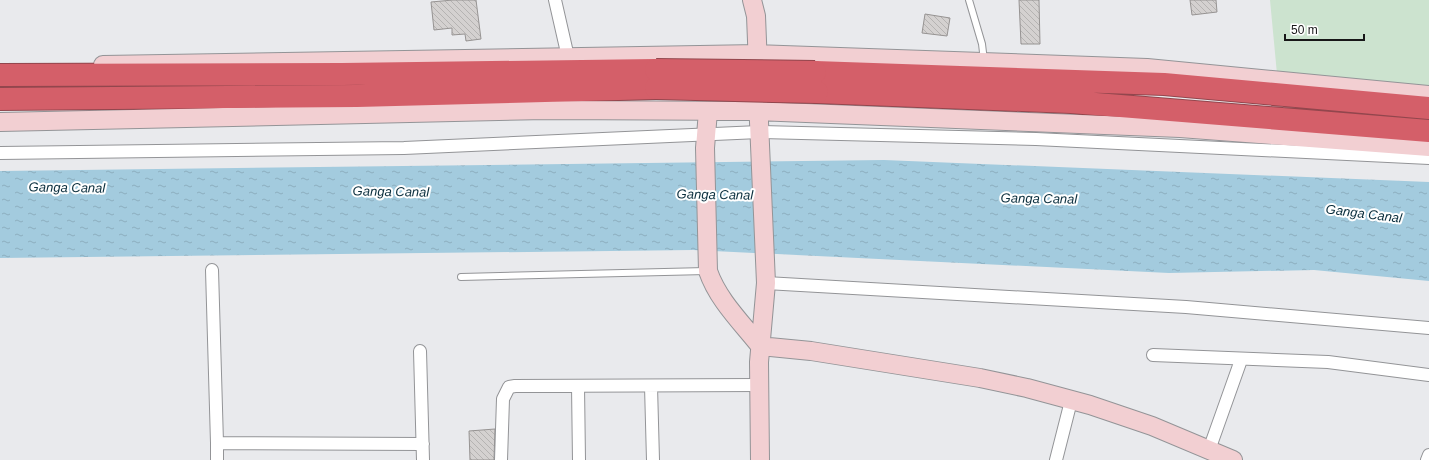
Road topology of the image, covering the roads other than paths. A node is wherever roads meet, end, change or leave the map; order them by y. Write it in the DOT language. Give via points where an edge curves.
graph roads {
  1 [pos="555,0"];
  2 [pos="752,0"];
  3 [pos="969,0"];
  4 [pos="758,54"];
  5 [pos="568,57"];
  6 [pos="984,62"];
  7 [pos="0,65"];
  8 [pos="0,75"];
  9 [pos="656,79"];
  10 [pos="816,82"];
  11 [pos="1429,95"];
  12 [pos="0,99"];
  13 [pos="1429,108"];
  14 [pos="708,110"];
  15 [pos="758,111"];
  16 [pos="0,122"];
  17 [pos="1429,131"];
  18 [pos="706,141"];
  19 [pos="759,141"];
  20 [pos="1429,147"];
  21 [pos="0,153"];
  22 [pos="1429,158"];
  23 [pos="707,266"];
  24 [pos="212,270"];
  25 [pos="461,277"];
  26 [pos="766,283"];
  27 [pos="1429,328"];
  28 [pos="760,346"];
  29 [pos="420,351"];
  30 [pos="1153,355"];
  31 [pos="1241,360"];
  32 [pos="1429,375"];
  33 [pos="760,385"];
  34 [pos="578,386"];
  35 [pos="651,386"];
  36 [pos="1071,401"];
  37 [pos="217,443"];
  38 [pos="423,444"];
  39 [pos="1209,450"];
  40 [pos="1429,455"];
  41 [pos="217,460"];
  42 [pos="423,460"];
  43 [pos="501,460"];
  44 [pos="579,460"];
  45 [pos="653,460"];
  46 [pos="760,460"];
  47 [pos="1056,460"];
  48 [pos="1233,460"];
  49 [pos="1427,460"];
  1 -- 5 [label="street"];
  2 -- 4 [label="street" via="756,16"];
  3 -- 6 [label="lane" via="982,44"];
  4 -- 5 [label="street"];
  4 -- 6 [label="street"];
  4 -- 15 [label="street"];
  5 -- 7 [label="street"];
  6 -- 11 [label="street" via="1148,68"];
  8 -- 9 [label="highway" via="342,74"];
  9 -- 10 [label="highway, bridge"];
  9 -- 12 [label="highway" via="357,96"];
  10 -- 13 [label="highway" via="1164,84"];
  10 -- 17 [label="highway"];
  14 -- 15 [label="street"];
  14 -- 16 [label="street" via="538,110"];
  14 -- 18 [label="street"];
  15 -- 19 [label="street"];
  15 -- 20 [label="street" via="1180,128"];
  18 -- 19 [label="street"];
  18 -- 21 [label="street"];
  18 -- 23 [label="street"];
  19 -- 22 [label="street" via="1036,139"];
  19 -- 26 [label="street"];
  23 -- 25 [label="lane"];
  23 -- 28 [label="street" via="713,286"];
  24 -- 37 [label="street"];
  26 -- 27 [label="street" via="1186,307"];
  26 -- 28 [label="street"];
  28 -- 33 [label="street"];
  28 -- 36 [label="street" via="811,351 980,378"];
  29 -- 38 [label="street"];
  30 -- 31 [label="street"];
  31 -- 32 [label="street" via="1328,362"];
  31 -- 39 [label="street"];
  33 -- 35 [label="street"];
  33 -- 46 [label="street"];
  34 -- 35 [label="street"];
  34 -- 43 [label="street" via="509,388 503,399"];
  34 -- 44 [label="street"];
  35 -- 45 [label="street"];
  36 -- 39 [label="street" via="1152,426"];
  36 -- 47 [label="street"];
  37 -- 38 [label="street"];
  37 -- 41 [label="street"];
  38 -- 42 [label="street"];
  39 -- 48 [label="street"];
  40 -- 49 [label="street"];
}
